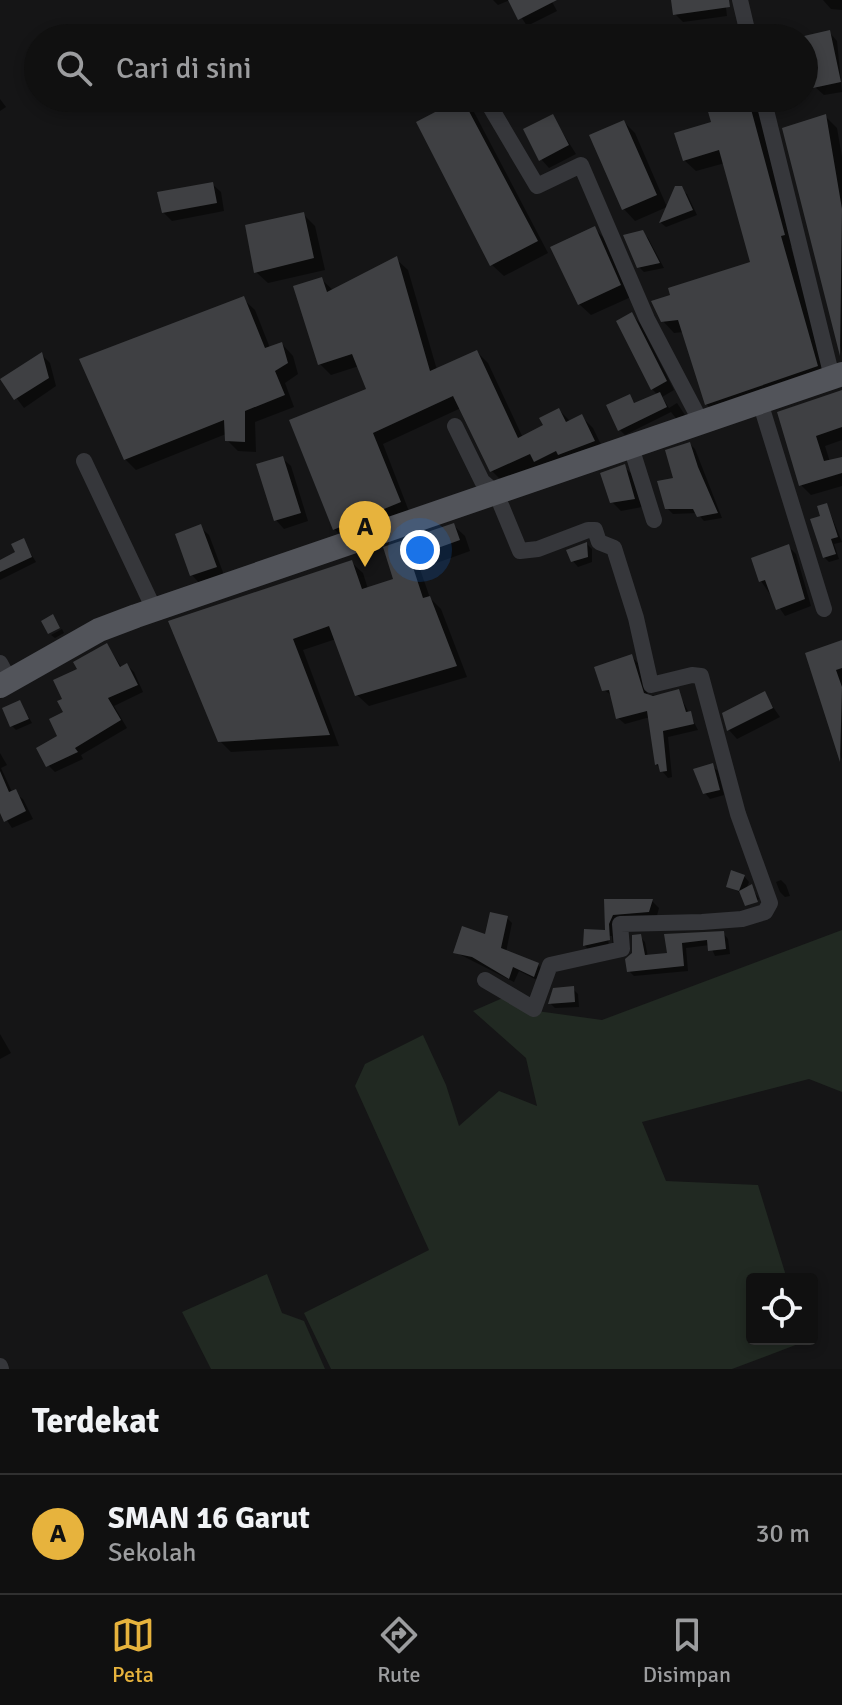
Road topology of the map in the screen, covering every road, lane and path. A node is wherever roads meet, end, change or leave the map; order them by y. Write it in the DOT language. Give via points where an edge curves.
graph roads {
  1 [pos="740,0"];
  2 [pos="746,24"];
  3 [pos="493,112"];
  4 [pos="767,112"];
  5 [pos="837,376"];
  6 [pos="760,402"];
  7 [pos="701,422"];
  8 [pos="455,426"];
  9 [pos="631,447"];
  10 [pos="84,461"];
  11 [pos="496,493"];
  12 [pos="654,520"];
  13 [pos="154,609"];
  14 [pos="824,609"];
  15 [pos="3,676"];
  16 [pos="485,980"];
  1 -- 2 [label="street"];
  3 -- 7 [label="street" via="537,186 581,165 647,319"];
  4 -- 5 [label="street"];
  5 -- 6 [label="main road"];
  6 -- 7 [label="main road"];
  6 -- 14 [label="street"];
  7 -- 9 [label="main road"];
  8 -- 11 [label="street" via="482,481"];
  9 -- 11 [label="main road"];
  9 -- 12 [label="street"];
  10 -- 13 [label="street"];
  11 -- 13 [label="main road"];
  11 -- 16 [label="street" via="520,551 588,530 614,548 651,685 701,676 738,814 770,903 765,912 742,919 620,924 622,949 550,965 534,1009"];
  13 -- 15 [label="main road"];
}
